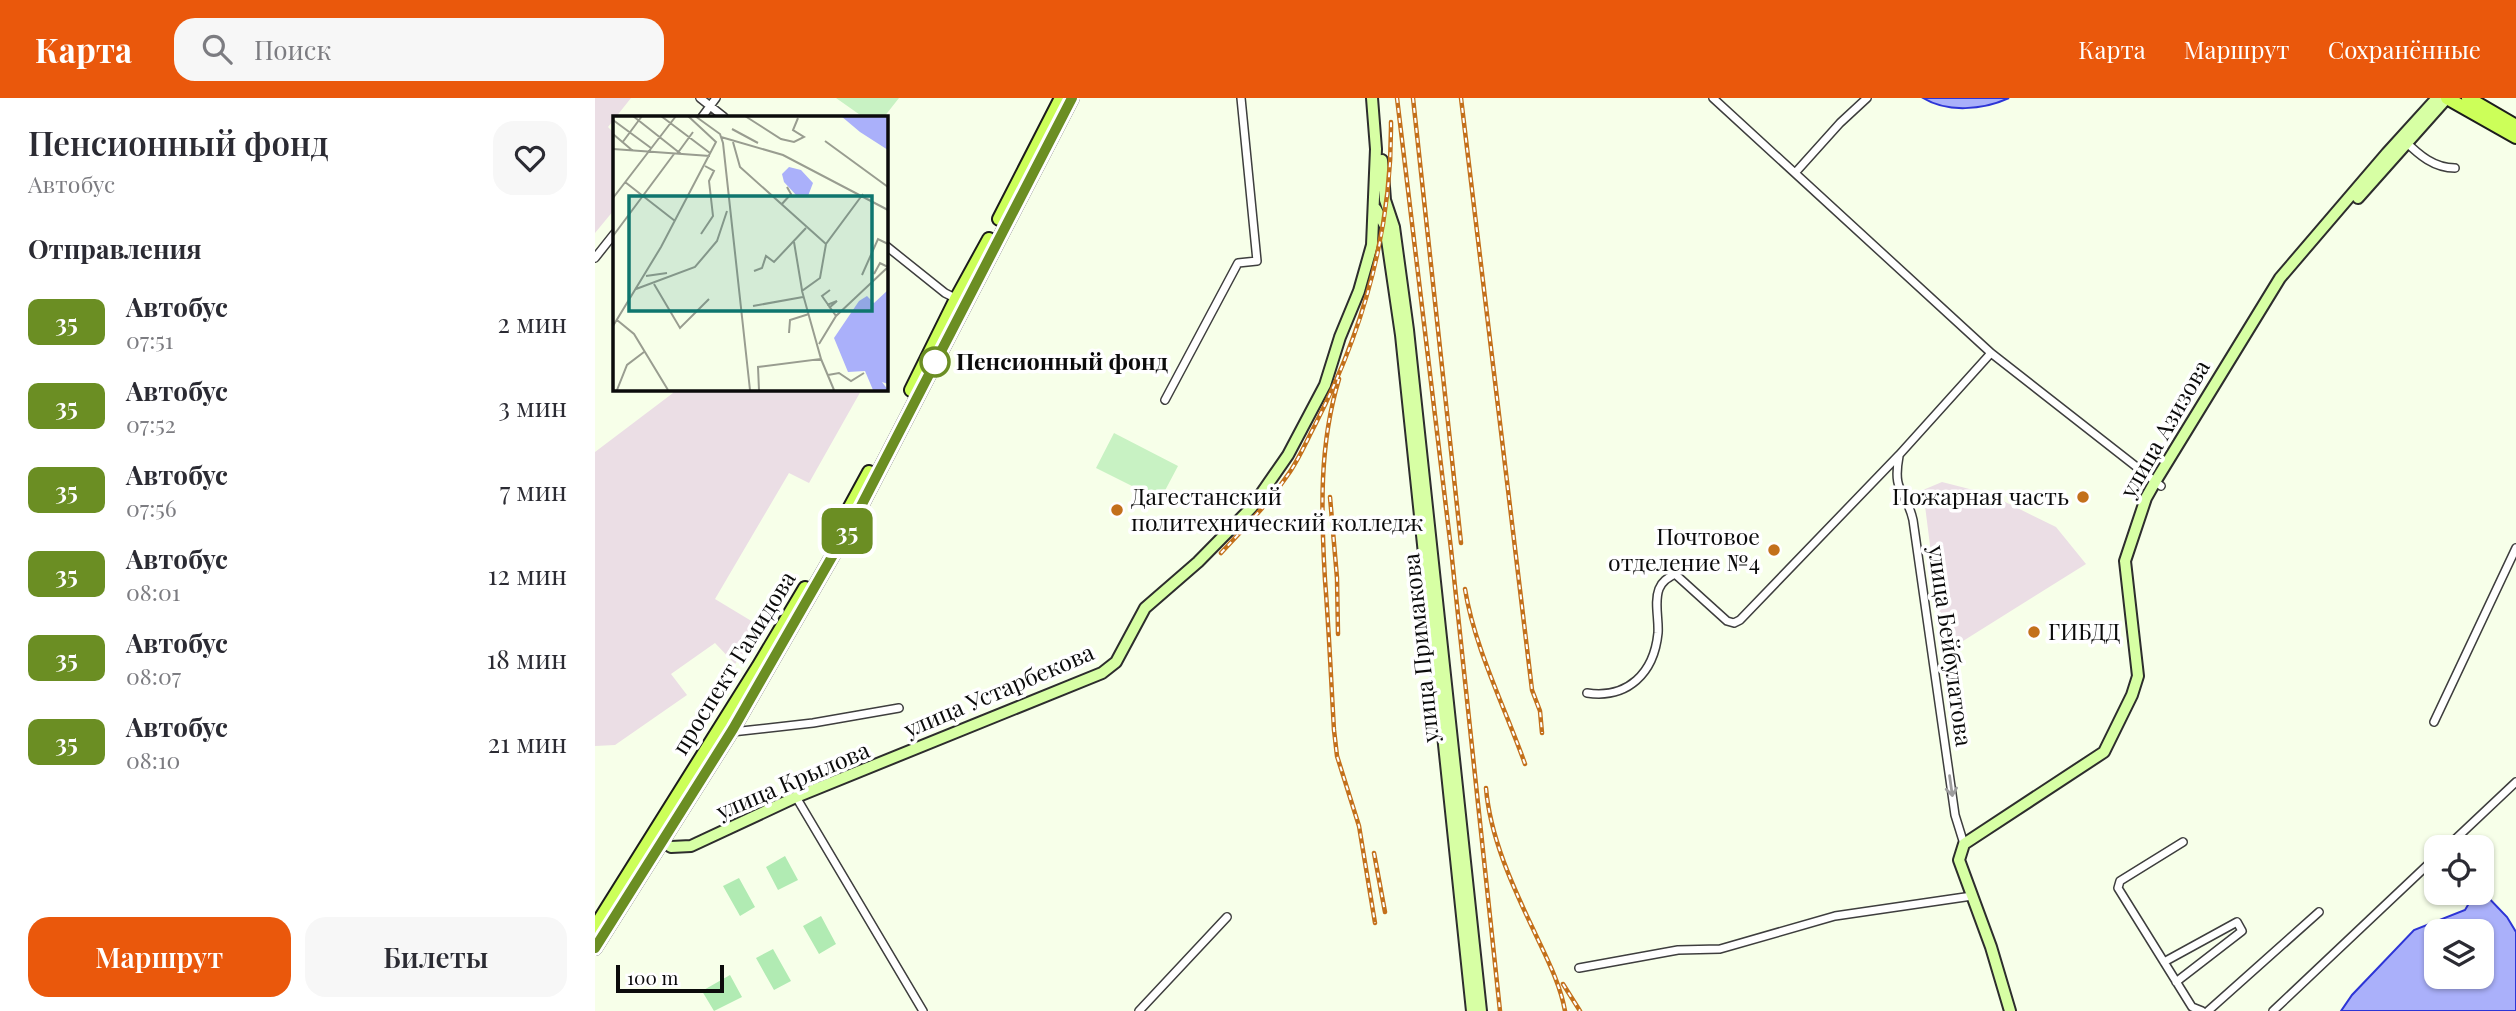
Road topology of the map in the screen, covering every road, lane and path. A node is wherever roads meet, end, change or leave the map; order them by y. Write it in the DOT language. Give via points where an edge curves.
graph roads {
  1 [pos="700,98"];
  2 [pos="716,98"];
  3 [pos="1061,98"];
  4 [pos="1072,98"];
  5 [pos="1241,98"];
  6 [pos="1372,98"];
  7 [pos="1378,98"];
  8 [pos="1713,98"];
  9 [pos="1867,98"];
  10 [pos="2437,98"];
  11 [pos="2447,98"];
  12 [pos="2468,98"];
  13 [pos="710,106"];
  14 [pos="703,116"];
  15 [pos="723,116"];
  16 [pos="2516,126"];
  17 [pos="2516,137"];
  18 [pos="2405,141"];
  19 [pos="2455,168"];
  20 [pos="1795,173"];
  21 [pos="1384,205"];
  22 [pos="1383,227"];
  23 [pos="613,235"];
  24 [pos="887,247"];
  25 [pos="595,258"];
  26 [pos="962,298"];
  27 [pos="1991,353"];
  28 [pos="1165,400"];
  29 [pos="1899,455"];
  30 [pos="2158,484"];
  31 [pos="2516,548"];
  32 [pos="1587,693"];
  33 [pos="899,708"];
  34 [pos="2434,722"];
  35 [pos="731,732"];
  36 [pos="2516,782"];
  37 [pos="797,798"];
  38 [pos="2460,835"];
  39 [pos="656,839"];
  40 [pos="2183,842"];
  41 [pos="1964,845"];
  42 [pos="2424,868"];
  43 [pos="1972,896"];
  44 [pos="2319,912"];
  45 [pos="1227,917"];
  46 [pos="595,928"];
  47 [pos="595,948"];
  48 [pos="2164,962"];
  49 [pos="1580,968"];
  50 [pos="2176,982"];
  51 [pos="923,1011"];
  52 [pos="1139,1011"];
  53 [pos="1472,1011"];
  54 [pos="1481,1011"];
  55 [pos="2010,1011"];
  56 [pos="2016,1011"];
  57 [pos="2202,1011"];
  58 [pos="2208,1011"];
  59 [pos="2273,1011"];
  1 -- 13 [label="street"];
  2 -- 13 [label="street"];
  3 -- 26 [label="main road, проспект Гамидова"];
  4 -- 26 [label="main road, проспект Гамидова"];
  5 -- 28 [label="street" via="1257,261 1238,263"];
  6 -- 21 [label="main road, улица Устарбекова"];
  7 -- 21 [label="main road"];
  8 -- 20 [label="street"];
  9 -- 20 [label="street"];
  10 -- 18 [label="main road, улица Азизова"];
  11 -- 17 [label="main road"];
  11 -- 18 [label="main road, улица Азизова"];
  12 -- 16 [label="main road"];
  13 -- 14 [label="street"];
  13 -- 15 [label="street"];
  18 -- 19 [label="street" via="2422,158"];
  18 -- 30 [label="main road, улица Азизова" via="2280,278"];
  20 -- 27 [label="street"];
  21 -- 22 [label="main road, улица Примакова"];
  21 -- 37 [label="main road, улица Устарбекова" via="1325,385 1288,456 1226,535 1145,608 1116,662 1068,688"];
  21 -- 54 [label="main road, улица Примакова" via="1394,226 1410,343"];
  22 -- 37 [label="main road, улица Крылова" via="1329,385 1294,453 1255,509 1153,607 1124,663 1111,675"];
  22 -- 53 [label="main road, улица Примакова" via="1404,361"];
  23 -- 25 [label="street"];
  24 -- 26 [label="street" via="946,293"];
  26 -- 35 [label="main road, проспект Гамидова" via="860,508"];
  26 -- 39 [label="main road, проспект Гамидова" via="852,505"];
  27 -- 29 [label="street"];
  27 -- 30 [label="street"];
  29 -- 32 [label="street" via="1740,620 1727,621 1675,575 1666,579 1659,587 1658,635 1649,668 1615,693"];
  29 -- 41 [label="street, улица Бейбулатова, one-way" via="1896,481 1910,508 1955,815"];
  30 -- 41 [label="main road, улица Азизова" via="2146,498 2125,561 2138,676 2104,752"];
  30 -- 56 [label="main road, улица Азизова" via="2131,567 2143,674 2136,700 2106,756 1968,849 1969,867"];
  31 -- 34 [label="street"];
  33 -- 35 [label="street"];
  35 -- 39 [label="main road, проспект Гамидова"];
  36 -- 38 [label="street"];
  37 -- 39 [label="main road, улица Крылова" via="691,848 670,849"];
  37 -- 51 [label="street"];
  39 -- 46 [label="main road, проспект Гамидова"];
  39 -- 47 [label="main road, проспект Гамидова"];
  40 -- 48 [label="street" via="2120,881 2118,888"];
  41 -- 43 [label="main road" via="1959,860"];
  42 -- 59 [label="street"];
  43 -- 49 [label="street" via="1835,916 1720,950 1678,950"];
  43 -- 55 [label="main road"];
  44 -- 58 [label="street"];
  45 -- 52 [label="street"];
  48 -- 50 [label="street"];
  48 -- 50 [label="street" via="2237,922 2242,931"];
  50 -- 57 [label="street" via="2192,1007"];
}
